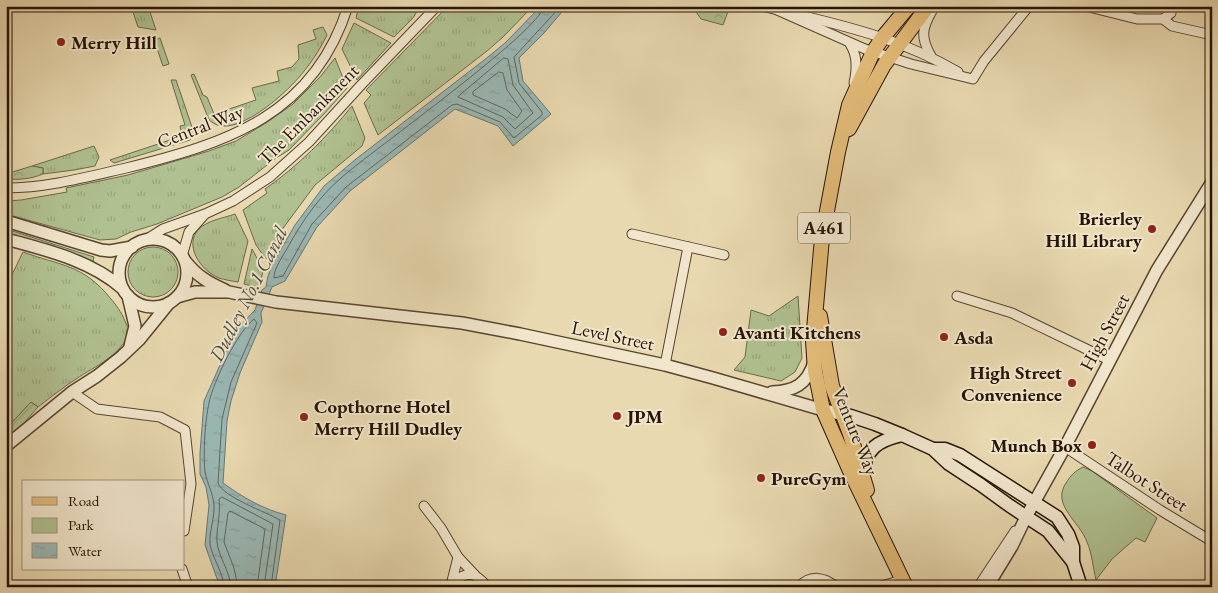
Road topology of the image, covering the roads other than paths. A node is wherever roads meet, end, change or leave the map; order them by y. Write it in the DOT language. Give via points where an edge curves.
graph roads {
  1 [pos="348,6"];
  2 [pos="430,6"];
  3 [pos="438,6"];
  4 [pos="762,6"];
  5 [pos="910,6"];
  6 [pos="928,6"];
  7 [pos="934,6"];
  8 [pos="1029,6"];
  9 [pos="1085,6"];
  10 [pos="1172,6"];
  11 [pos="777,10"];
  12 [pos="1163,19"];
  13 [pos="423,22"];
  14 [pos="1212,35"];
  15 [pos="883,37"];
  16 [pos="850,44"];
  17 [pos="899,44"];
  18 [pos="873,52"];
  19 [pos="931,56"];
  20 [pos="889,57"];
  21 [pos="967,77"];
  22 [pos="849,105"];
  23 [pos="838,152"];
  24 [pos="1212,182"];
  25 [pos="6,188"];
  26 [pos="205,214"];
  27 [pos="6,222"];
  28 [pos="632,234"];
  29 [pos="6,239"];
  30 [pos="144,241"];
  31 [pos="132,247"];
  32 [pos="688,247"];
  33 [pos="724,255"];
  34 [pos="183,258"];
  35 [pos="229,292"];
  36 [pos="125,293"];
  37 [pos="958,296"];
  38 [pos="173,300"];
  39 [pos="817,305"];
  40 [pos="130,348"];
  41 [pos="1109,360"];
  42 [pos="814,362"];
  43 [pos="665,365"];
  44 [pos="72,392"];
  45 [pos="763,392"];
  46 [pos="823,410"];
  47 [pos="842,414"];
  48 [pos="902,435"];
  49 [pos="6,446"];
  50 [pos="1065,447"];
  51 [pos="933,449"];
  52 [pos="862,475"];
  53 [pos="1035,501"];
  54 [pos="424,506"];
  55 [pos="868,509"];
  56 [pos="1026,516"];
  57 [pos="185,524"];
  58 [pos="1212,539"];
  59 [pos="458,556"];
  60 [pos="1073,562"];
  61 [pos="182,570"];
  62 [pos="475,575"];
  63 [pos="904,584"];
  64 [pos="451,586"];
  65 [pos="188,587"];
  66 [pos="487,587"];
  67 [pos="800,587"];
  68 [pos="836,587"];
  69 [pos="878,587"];
  70 [pos="978,587"];
  71 [pos="988,587"];
  72 [pos="1081,587"];
  1 -- 25 [label="street, Central Way" via="329,52 304,86 277,110 240,131 163,159 67,182"];
  2 -- 13 [label="street, The Embankment"];
  3 -- 13 [label="street, The Embankment"];
  4 -- 11 [label="street"];
  5 -- 15 [label="main road, Venture Way / A461"];
  6 -- 17 [label="main road, Venture Way / A461"];
  7 -- 19 [label="street" via="923,31 923,43"];
  8 -- 21 [label="street" via="973,79"];
  9 -- 12 [label="street" via="1137,19"];
  10 -- 12 [label="street" via="1171,13"];
  11 -- 15 [label="street"];
  11 -- 16 [label="street"];
  12 -- 14 [label="street" via="1172,26"];
  13 -- 26 [label="street, The Embankment" via="309,142 270,177 239,198"];
  15 -- 17 [label="street"];
  15 -- 18 [label="main road, Venture Way / A461"];
  15 -- 20 [label="street"];
  16 -- 18 [label="street"];
  16 -- 22 [label="street" via="857,70"];
  17 -- 19 [label="street"];
  17 -- 20 [label="main road, Venture Way / A461"];
  18 -- 20 [label="street"];
  18 -- 22 [label="main road, Venture Way / A461"];
  19 -- 21 [label="street"];
  20 -- 21 [label="street"];
  20 -- 23 [label="main road, Venture Way / A461"];
  22 -- 23 [label="main road, Venture Way / A461"];
  23 -- 39 [label="main road, Venture Way / A461" via="822,238"];
  24 -- 41 [label="street, High Street" via="1156,270"];
  26 -- 30 [label="street, The Embankment" via="164,229"];
  26 -- 34 [label="street, The Embankment" via="189,232"];
  27 -- 31 [label="street" via="100,250"];
  28 -- 32 [label="street"];
  29 -- 36 [label="street" via="86,265 101,272"];
  30 -- 31 [label="street"];
  30 -- 34 [label="street" via="161,240"];
  31 -- 36 [label="street" via="125,254 119,271 119,281"];
  32 -- 33 [label="street"];
  32 -- 43 [label="street"];
  34 -- 35 [label="street" via="193,272"];
  34 -- 38 [label="street" via="185,284"];
  35 -- 38 [label="street" via="195,292"];
  35 -- 43 [label="street, Level Street" via="276,302 462,323"];
  36 -- 38 [label="street" via="148,307"];
  36 -- 40 [label="street" via="135,326"];
  37 -- 41 [label="street" via="1012,313"];
  38 -- 40 [label="street"];
  39 -- 42 [label="main road, Venture Way / A461"];
  39 -- 47 [label="main road, Venture Way / A461" via="832,386"];
  40 -- 44 [label="street"];
  41 -- 50 [label="street, High Street"];
  42 -- 45 [label="street" via="799,385 788,391"];
  42 -- 46 [label="main road, Venture Way / A461"];
  43 -- 45 [label="street, Level Street"];
  44 -- 49 [label="street"];
  44 -- 57 [label="street" via="97,409 160,417 185,430 191,484"];
  45 -- 46 [label="street, Level Street"];
  46 -- 47 [label="main road, Level Street"];
  46 -- 55 [label="main road, Venture Way / A461"];
  47 -- 48 [label="main road, Level Street"];
  47 -- 52 [label="main road, Venture Way / A461"];
  48 -- 51 [label="main road, Level Street"];
  48 -- 52 [label="main road" via="883,440 868,453"];
  50 -- 53 [label="street, High Street"];
  50 -- 58 [label="street, Talbot Street"];
  51 -- 53 [label="main road, Level Street" via="945,448 960,455"];
  51 -- 56 [label="main road, Level Street" via="949,464"];
  52 -- 55 [label="main road, Venture Way / A461"];
  53 -- 56 [label="street, High Street"];
  53 -- 60 [label="main road, Level Street" via="1058,517 1073,547"];
  54 -- 59 [label="street"];
  55 -- 63 [label="main road, Venture Way / A461"];
  56 -- 60 [label="main road, Level Street" via="1048,531"];
  56 -- 70 [label="street"];
  56 -- 71 [label="street, High Street"];
  59 -- 62 [label="street"];
  59 -- 64 [label="street"];
  60 -- 72 [label="main road"];
  61 -- 65 [label="street"];
  62 -- 64 [label="street" via="459,578"];
  62 -- 66 [label="street"];
  63 -- 69 [label="street"];
  67 -- 68 [label="street" via="813,578 822,578"];
}
